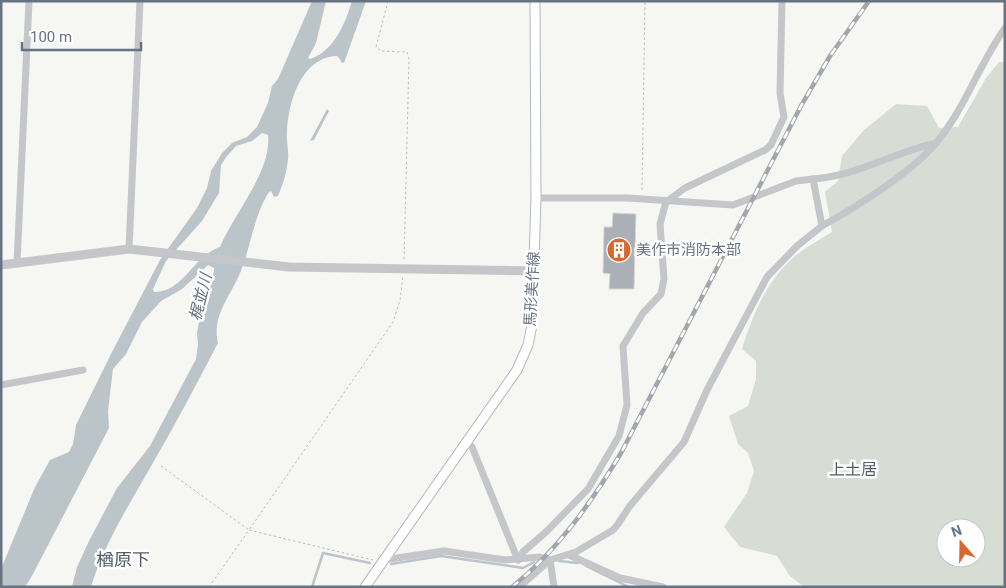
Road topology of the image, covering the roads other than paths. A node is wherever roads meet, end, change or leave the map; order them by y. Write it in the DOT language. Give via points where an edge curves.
graph roads {
  1 [pos="28,1"];
  2 [pos="140,1"];
  3 [pos="536,1"];
  4 [pos="782,1"];
  5 [pos="1005,28"];
  6 [pos="936,143"];
  7 [pos="813,179"];
  8 [pos="536,198"];
  9 [pos="666,202"];
  10 [pos="822,226"];
  11 [pos="130,250"];
  12 [pos="16,263"];
  13 [pos="1,265"];
  14 [pos="534,271"];
  15 [pos="83,370"];
  16 [pos="1,385"];
  17 [pos="467,441"];
  18 [pos="569,555"];
  19 [pos="383,560"];
  20 [pos="518,560"];
  21 [pos="550,560"];
  22 [pos="365,587"];
  23 [pos="519,587"];
  24 [pos="554,587"];
  25 [pos="663,587"];
  1 -- 12 [label="street"];
  2 -- 11 [label="street"];
  3 -- 8 [label="main road, 馬形美作線"];
  4 -- 9 [label="street" via="780,93 784,117 770,145 756,156 685,188"];
  5 -- 6 [label="street"];
  6 -- 7 [label="street" via="858,171"];
  6 -- 10 [label="street" via="920,159 861,202"];
  7 -- 9 [label="street" via="796,180 733,205"];
  7 -- 10 [label="street"];
  8 -- 9 [label="street"];
  8 -- 14 [label="main road, 馬形美作線"];
  9 -- 20 [label="street" via="660,224 664,279 661,294 643,313 623,346 627,405 620,436 588,489"];
  10 -- 18 [label="street" via="797,246 764,283 684,442 613,530"];
  11 -- 12 [label="street"];
  11 -- 14 [label="street" via="264,264"];
  12 -- 13 [label="street"];
  14 -- 17 [label="main road, 馬形美作線" via="528,345 517,370"];
  15 -- 16 [label="street"];
  17 -- 19 [label="main road, 馬形美作線"];
  17 -- 20 [label="street"];
  18 -- 21 [label="street"];
  18 -- 25 [label="street" via="620,578"];
  19 -- 20 [label="street" via="444,551"];
  19 -- 22 [label="main road, 馬形美作線"];
  20 -- 21 [label="street" via="540,557"];
  21 -- 23 [label="street"];
  21 -- 24 [label="street"];
}
